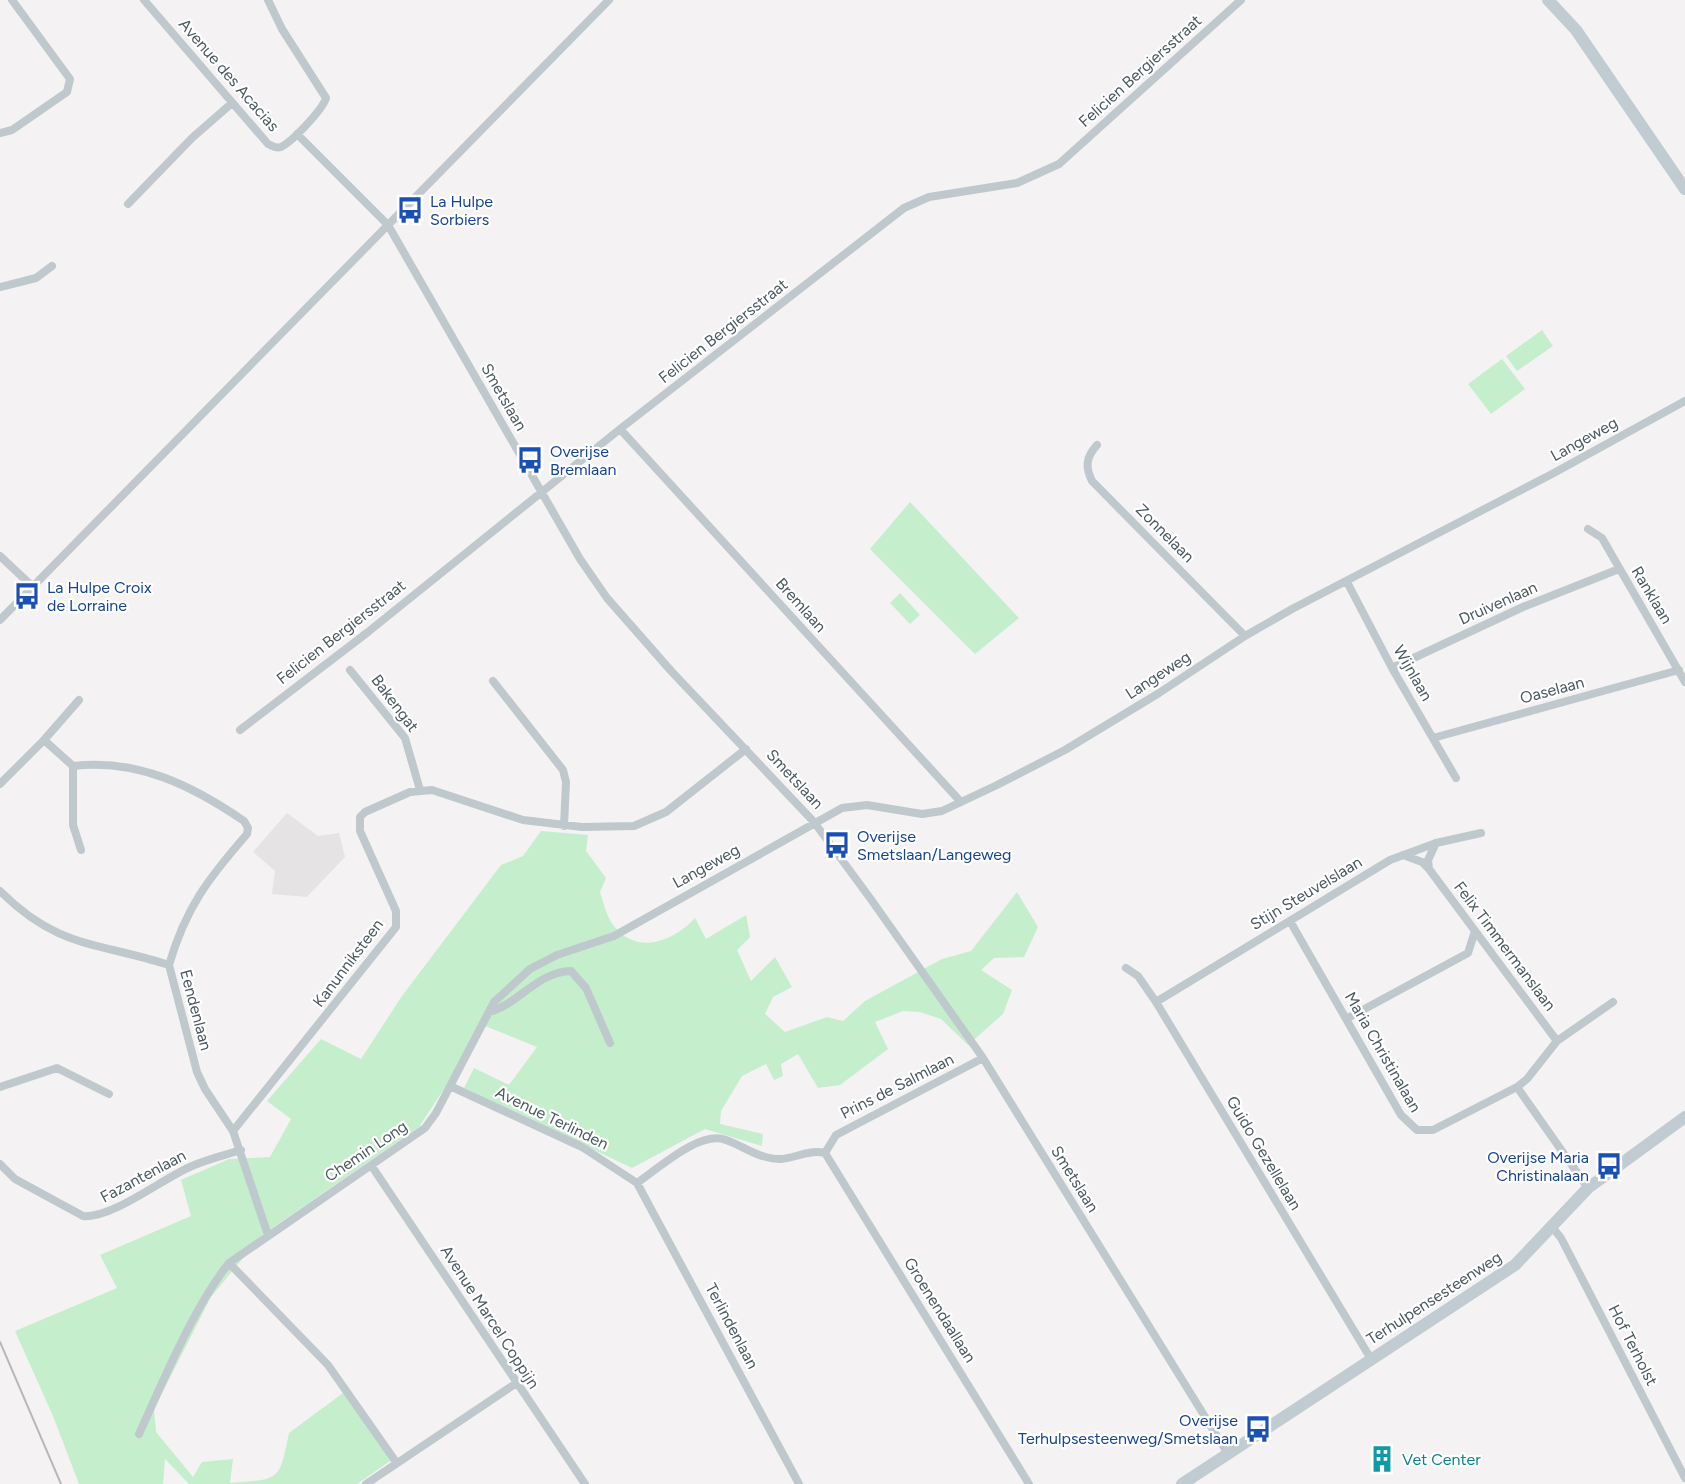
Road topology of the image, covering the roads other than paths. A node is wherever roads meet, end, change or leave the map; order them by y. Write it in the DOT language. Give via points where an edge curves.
graph roads {
  1 [pos="12,0"];
  2 [pos="144,0"];
  3 [pos="268,0"];
  4 [pos="609,0"];
  5 [pos="1241,0"];
  6 [pos="1548,0"];
  7 [pos="232,103"];
  8 [pos="0,133"];
  9 [pos="297,134"];
  10 [pos="1685,189"];
  11 [pos="129,204"];
  12 [pos="388,225"];
  13 [pos="52,266"];
  14 [pos="0,288"];
  15 [pos="1685,401"];
  16 [pos="620,429"];
  17 [pos="1097,445"];
  18 [pos="542,492"];
  19 [pos="1588,530"];
  20 [pos="0,556"];
  21 [pos="1619,569"];
  22 [pos="1347,582"];
  23 [pos="33,587"];
  24 [pos="0,620"];
  25 [pos="1245,636"];
  26 [pos="1392,668"];
  27 [pos="350,670"];
  28 [pos="1678,670"];
  29 [pos="492,681"];
  30 [pos="1685,682"];
  31 [pos="79,700"];
  32 [pos="240,730"];
  33 [pos="1433,738"];
  34 [pos="44,740"];
  35 [pos="746,749"];
  36 [pos="73,766"];
  37 [pos="1456,778"];
  38 [pos="0,784"];
  39 [pos="420,790"];
  40 [pos="960,801"];
  41 [pos="814,822"];
  42 [pos="564,826"];
  43 [pos="1481,833"];
  44 [pos="1436,843"];
  45 [pos="81,850"];
  46 [pos="1403,855"];
  47 [pos="1429,869"];
  48 [pos="0,891"];
  49 [pos="1290,921"];
  50 [pos="636,923"];
  51 [pos="1475,931"];
  52 [pos="1468,953"];
  53 [pos="1492,955"];
  54 [pos="169,964"];
  55 [pos="1126,968"];
  56 [pos="1156,1002"];
  57 [pos="1613,1002"];
  58 [pos="489,1012"];
  59 [pos="1346,1019"];
  60 [pos="1557,1041"];
  61 [pos="610,1043"];
  62 [pos="983,1058"];
  63 [pos="0,1086"];
  64 [pos="450,1086"];
  65 [pos="1517,1087"];
  66 [pos="109,1094"];
  67 [pos="1685,1117"];
  68 [pos="233,1131"];
  69 [pos="241,1150"];
  70 [pos="825,1153"];
  71 [pos="0,1164"];
  72 [pos="371,1165"];
  73 [pos="637,1183"];
  74 [pos="1588,1188"];
  75 [pos="1552,1227"];
  76 [pos="268,1235"];
  77 [pos="229,1263"];
  78 [pos="1371,1359"];
  79 [pos="515,1384"];
  80 [pos="138,1434"];
  81 [pos="1228,1454"];
  82 [pos="396,1462"];
  83 [pos="1685,1478"];
  84 [pos="366,1484"];
  85 [pos="585,1484"];
  86 [pos="799,1484"];
  87 [pos="1029,1484"];
  88 [pos="1182,1484"];
  1 -- 8 [label="street" via="70,79 70,86 67,93 12,130"];
  2 -- 7 [label="street, Avenue des Acacias"];
  3 -- 9 [label="street" via="282,30 326,98"];
  4 -- 12 [label="street"];
  5 -- 16 [label="street, Felicien Bergiersstraat" via="1059,164 1017,183 929,196 904,208"];
  6 -- 10 [label="main road" via="1576,30"];
  7 -- 9 [label="street, Avenue des Acacias" via="276,148"];
  7 -- 11 [label="street" via="192,138"];
  9 -- 12 [label="street, Smetslaan"];
  12 -- 18 [label="street, Smetslaan"];
  12 -- 23 [label="street"];
  13 -- 14 [label="street" via="36,278"];
  15 -- 22 [label="street, Langeweg"];
  16 -- 18 [label="street, Felicien Bergiersstraat"];
  16 -- 40 [label="street, Bremlaan"];
  17 -- 25 [label="street, Zonnelaan" via="1086,464 1092,481"];
  18 -- 32 [label="street, Felicien Bergiersstraat"];
  18 -- 35 [label="street, Smetslaan" via="606,598"];
  19 -- 21 [label="street, Ranklaan" via="1602,538"];
  20 -- 23 [label="street"];
  21 -- 26 [label="street, Druivenlaan" via="1523,607"];
  21 -- 28 [label="street, Ranklaan"];
  22 -- 25 [label="street, Langeweg"];
  22 -- 26 [label="street, Wijnlaan"];
  23 -- 24 [label="street"];
  25 -- 40 [label="street, Langeweg" via="1065,750"];
  26 -- 33 [label="street, Wijnlaan"];
  27 -- 39 [label="street, Bakengat" via="405,738"];
  28 -- 30 [label="street, Ranklaan"];
  28 -- 33 [label="street, Oaselaan"];
  29 -- 42 [label="street" via="563,770"];
  31 -- 34 [label="street"];
  33 -- 37 [label="street, Wijnlaan"];
  34 -- 36 [label="street"];
  34 -- 38 [label="street"];
  35 -- 41 [label="street, Smetslaan"];
  35 -- 42 [label="street, Kanunniksteen" via="653,820 614,829"];
  36 -- 45 [label="street" via="74,825"];
  36 -- 54 [label="street" via="136,769 167,777 225,808 248,828 192,905"];
  39 -- 42 [label="street, Kanunniksteen" via="446,792 503,815"];
  39 -- 68 [label="street, Kanunniksteen" via="365,812 359,824 396,911 393,933"];
  40 -- 41 [label="street, Langeweg" via="942,811 922,814 853,806"];
  41 -- 50 [label="street, Langeweg"];
  41 -- 62 [label="street, Smetslaan"];
  43 -- 44 [label="street, Stijn Steuvelslaan"];
  44 -- 46 [label="street, Stijn Steuvelslaan"];
  44 -- 47 [label="street" via="1428,860"];
  46 -- 47 [label="street, Felix Timmermanslaan"];
  46 -- 49 [label="street, Stijn Steuvelslaan"];
  47 -- 51 [label="street, Felix Timmermanslaan"];
  48 -- 54 [label="street, Eendenlaan" via="39,924 68,939"];
  49 -- 56 [label="street, Stijn Steuvelslaan"];
  49 -- 59 [label="street, Maria Christinalaan"];
  50 -- 58 [label="street, Chemin Long" via="602,941 539,963 510,985"];
  51 -- 52 [label="street"];
  51 -- 53 [label="street, Felix Timmermanslaan"];
  52 -- 53 [label="street"];
  52 -- 59 [label="street"];
  53 -- 60 [label="street, Felix Timmermanslaan"];
  54 -- 68 [label="street, Eendenlaan" via="197,1072"];
  55 -- 56 [label="street, Guido Gezellelaan" via="1138,976"];
  56 -- 78 [label="street, Guido Gezellelaan"];
  57 -- 60 [label="street, Maria Christinalaan"];
  58 -- 61 [label="street" via="536,982 571,971 586,988"];
  58 -- 64 [label="street, Chemin Long"];
  59 -- 65 [label="street, Maria Christinalaan" via="1401,1115 1417,1130 1432,1130"];
  60 -- 65 [label="street, Maria Christinalaan"];
  62 -- 70 [label="street, Prins de Salmlaan" via="836,1135"];
  62 -- 81 [label="street, Smetslaan"];
  63 -- 66 [label="street" via="57,1068"];
  64 -- 72 [label="street, Chemin Long" via="425,1128"];
  64 -- 73 [label="street, Avenue Terlinden" via="582,1147"];
  65 -- 74 [label="street"];
  67 -- 74 [label="main road, Terhulpensesteenweg"];
  68 -- 69 [label="street, Eendenlaan"];
  69 -- 71 [label="street, Fazantenlaan" via="191,1166 105,1213 89,1217 15,1179"];
  69 -- 76 [label="street, Eendenlaan"];
  70 -- 73 [label="street" via="814,1151 779,1159 710,1137 698,1141"];
  70 -- 87 [label="street, Groenendaallaan"];
  72 -- 76 [label="street, Chemin Long"];
  72 -- 79 [label="street, Avenue Marcel Coppijn"];
  73 -- 86 [label="street, Terlindenlaan"];
  74 -- 75 [label="main road, Terhulpensesteenweg"];
  75 -- 78 [label="main road, Terhulpensesteenweg" via="1515,1265"];
  75 -- 83 [label="street, Hof Terholst"];
  76 -- 77 [label="street, Chemin Long"];
  77 -- 80 [label="street, Chemin Long" via="177,1353"];
  77 -- 82 [label="street" via="328,1365"];
  78 -- 81 [label="main road, Terhulpensesteenweg"];
  79 -- 82 [label="street"];
  79 -- 85 [label="street, Avenue Marcel Coppijn"];
  81 -- 88 [label="main road, Terhulpensesteenweg"];
  82 -- 84 [label="street"];
}
